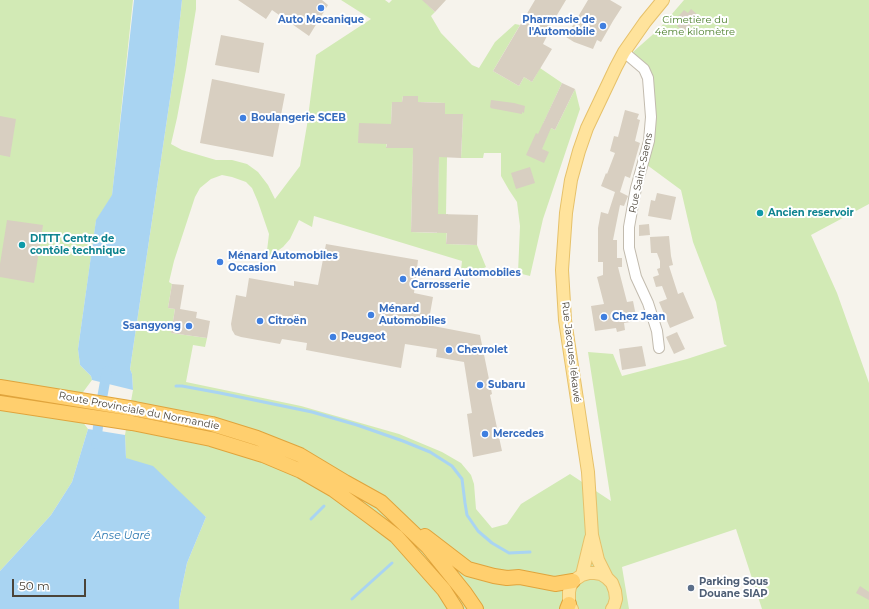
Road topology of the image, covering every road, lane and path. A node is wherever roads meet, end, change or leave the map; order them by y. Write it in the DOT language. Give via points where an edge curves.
graph roads {
  1 [pos="663,0"];
  2 [pos="624,52"];
  3 [pos="659,348"];
  4 [pos="0,379"];
  5 [pos="0,387"];
  6 [pos="78,399"];
  7 [pos="0,403"];
  8 [pos="381,502"];
  9 [pos="592,535"];
  10 [pos="578,578"];
  11 [pos="607,578"];
  12 [pos="569,607"];
  13 [pos="614,608"];
  14 [pos="456,609"];
  15 [pos="476,609"];
  1 -- 2 [label="main road, Rue Jacques Iékawé"];
  2 -- 3 [label="street, Rue Saint-Saens" via="644,69 648,78 651,117 635,194 629,248 636,277 657,331"];
  2 -- 9 [label="main road, Rue Jacques Iékawé" via="587,128 579,151 566,213 562,270 565,320 588,472"];
  4 -- 6 [label="highway"];
  5 -- 6 [label="highway, Route Provinciale du Normandie"];
  6 -- 8 [label="highway, Route Provinciale du Normandie" via="212,424 257,438 300,455"];
  7 -- 14 [label="highway, Route Provinciale du Normandie" via="132,423 211,440 263,455 301,471 334,490 396,536 444,590"];
  8 -- 10 [label="highway" via="468,569 494,576 556,584"];
  8 -- 15 [label="highway, Route Provinciale du Normandie" via="428,547"];
  9 -- 10 [label="main road, Rue Jacques Iékawé"];
  9 -- 11 [label="main road, Rue Jacques Iékawé" via="598,560"];
  10 -- 11 [label="main road" via="595,573"];
  10 -- 12 [label="main road, Rue Jacques Iékawé" via="570,586"];
  11 -- 13 [label="main road, Rue Jacques Iékawé" via="616,591"];
}
